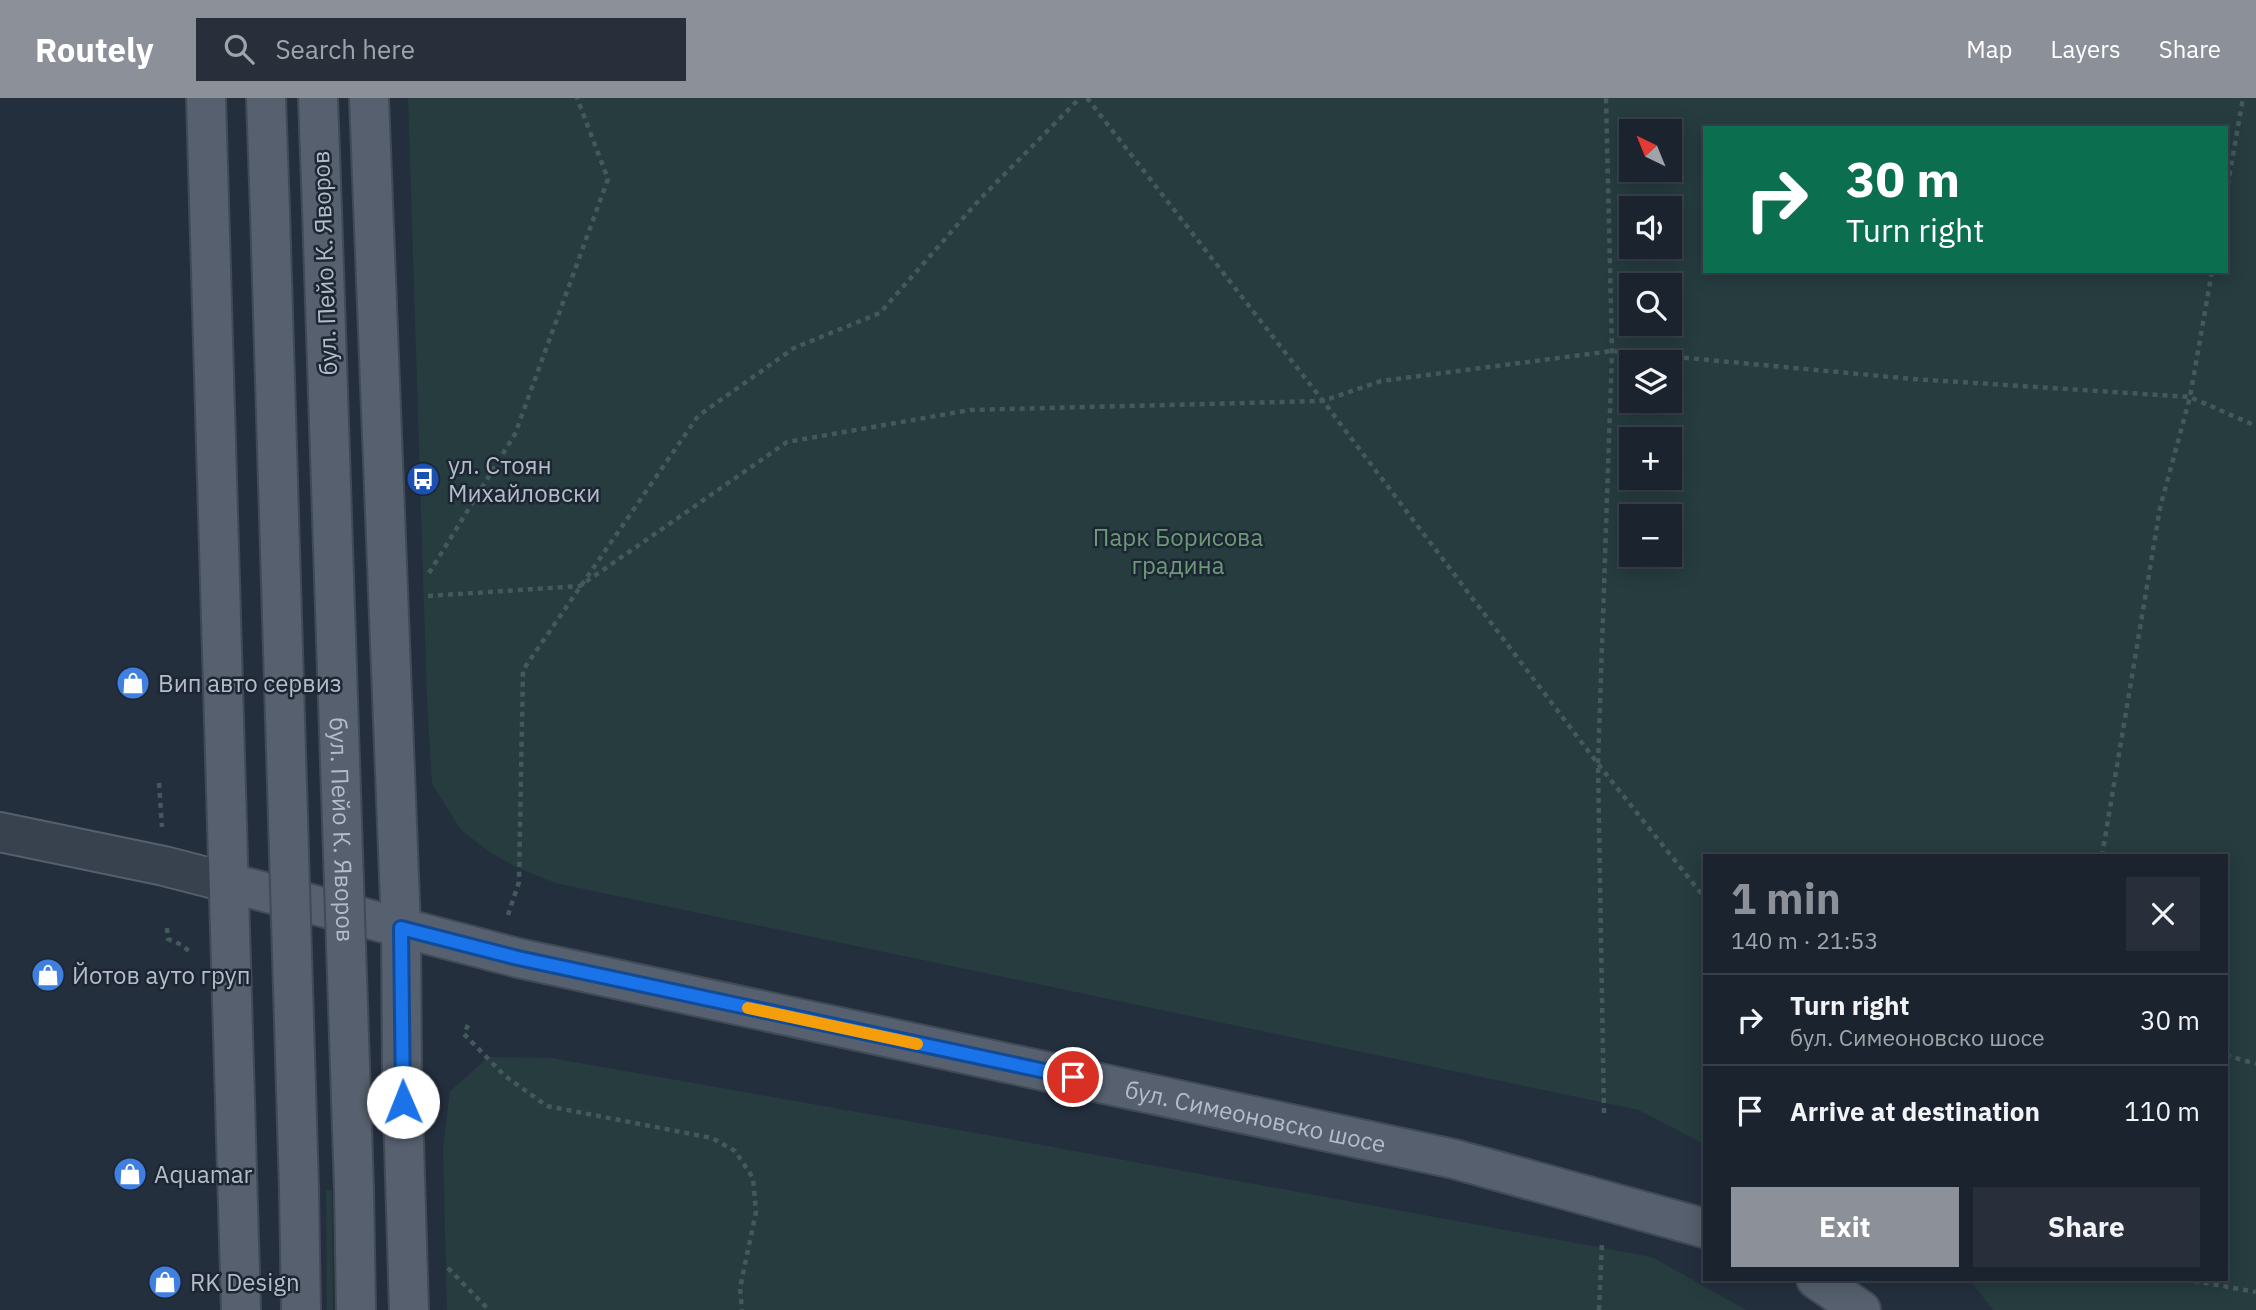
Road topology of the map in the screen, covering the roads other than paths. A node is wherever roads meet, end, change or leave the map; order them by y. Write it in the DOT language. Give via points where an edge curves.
graph roads {
  1 [pos="206,98"];
  2 [pos="266,98"];
  3 [pos="318,98"];
  4 [pos="369,98"];
  5 [pos="0,832"];
  6 [pos="230,883"];
  7 [pos="401,928"];
  8 [pos="1703,1228"];
  9 [pos="1819,1281"];
  10 [pos="241,1310"];
  11 [pos="301,1310"];
  12 [pos="356,1310"];
  13 [pos="409,1310"];
  14 [pos="1861,1310"];
  1 -- 6 [label="main road"];
  2 -- 11 [label="main road, bridge"];
  3 -- 12 [label="main road, бул. Пейо К. Яворов, bridge"];
  4 -- 7 [label="main road"];
  5 -- 6 [label="street"];
  6 -- 7 [label="main road, бул. Симеоновско шосе"];
  6 -- 10 [label="main road"];
  7 -- 8 [label="main road, бул. Симеоновско шосе" via="545,964 1454,1158"];
  7 -- 13 [label="main road"];
  9 -- 14 [label="main road"];
}
